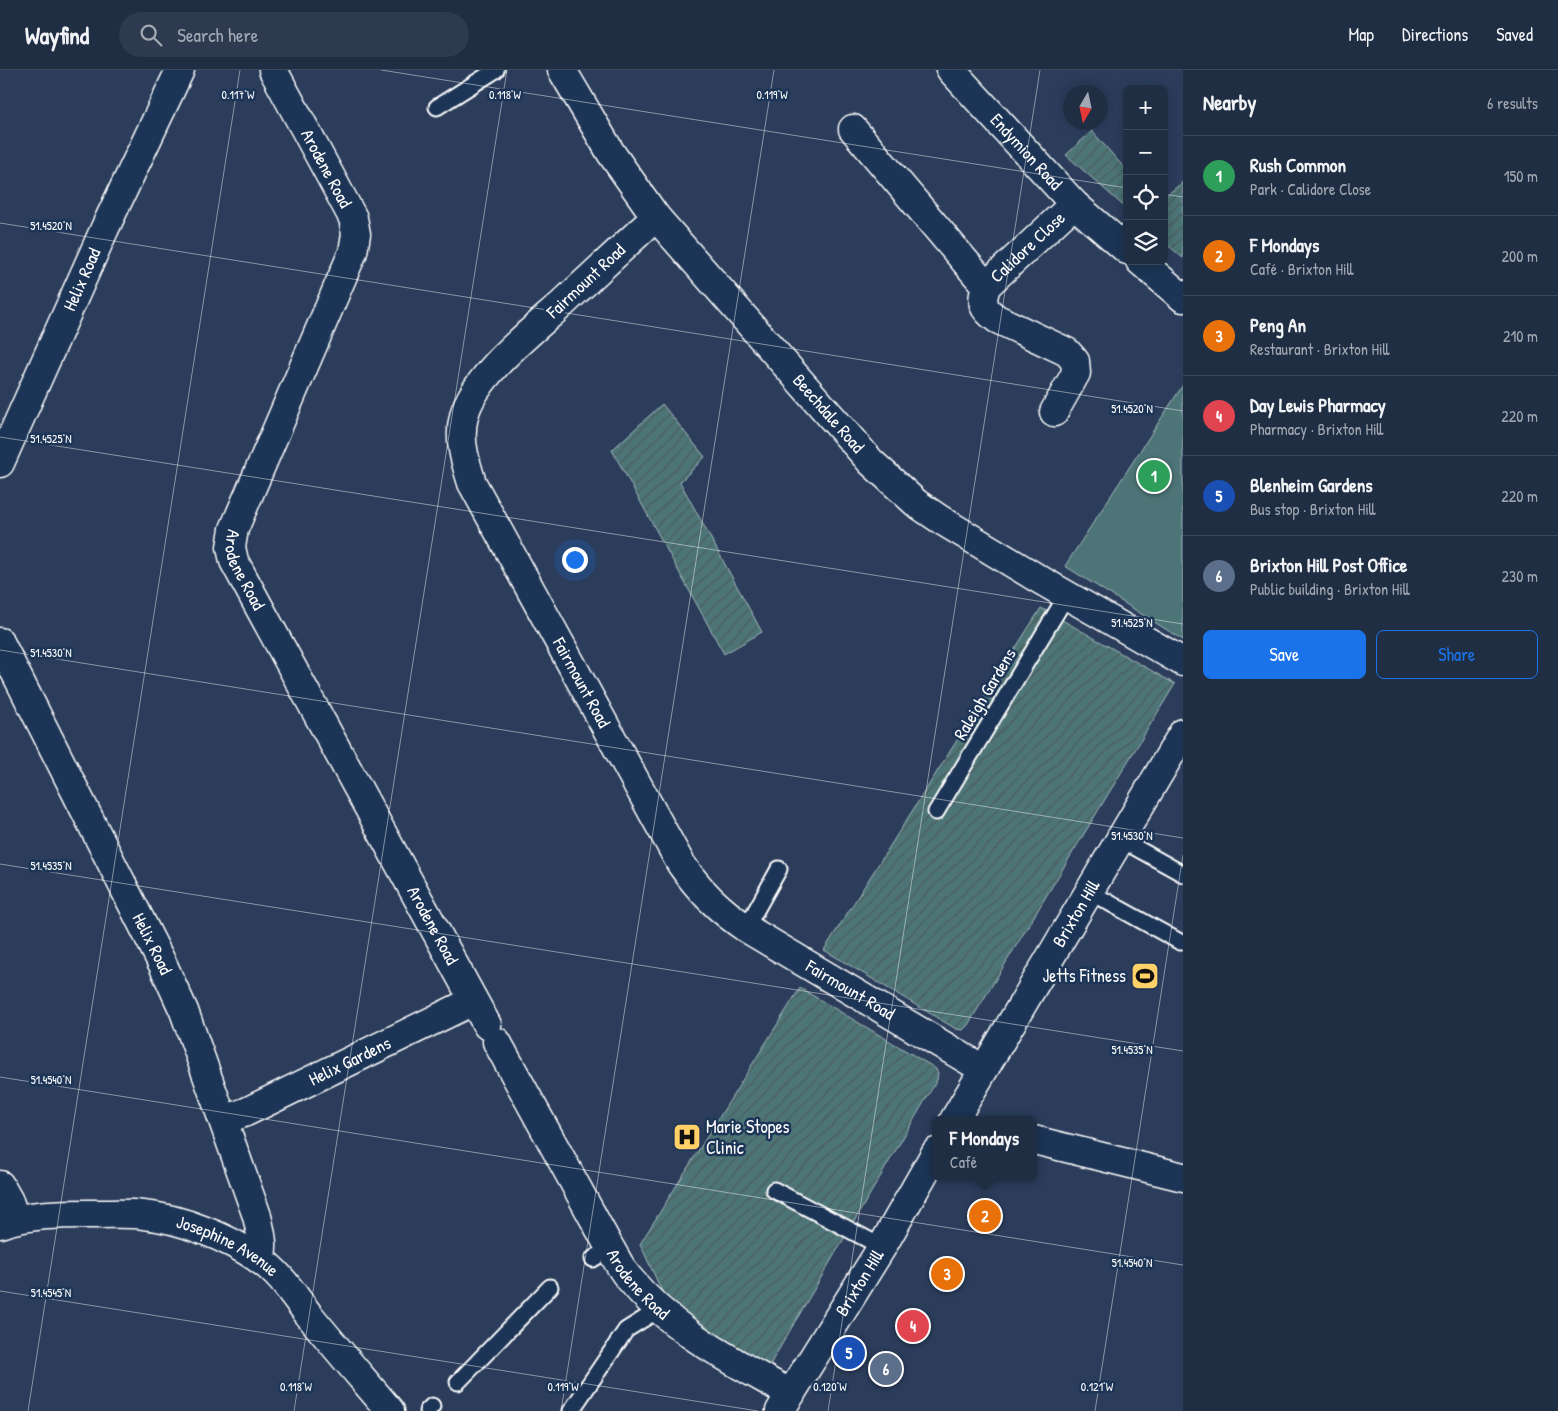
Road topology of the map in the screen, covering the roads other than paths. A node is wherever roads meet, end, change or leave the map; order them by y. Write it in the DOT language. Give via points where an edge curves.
graph roads {
  1 [pos="180,70"];
  2 [pos="273,70"];
  3 [pos="496,70"];
  4 [pos="562,70"];
  5 [pos="951,70"];
  6 [pos="437,107"];
  7 [pos="853,128"];
  8 [pos="1074,204"];
  9 [pos="656,217"];
  10 [pos="1123,247"];
  11 [pos="1145,265"];
  12 [pos="986,286"];
  13 [pos="1183,298"];
  14 [pos="1054,412"];
  15 [pos="0,463"];
  16 [pos="1067,595"];
  17 [pos="0,642"];
  18 [pos="1183,662"];
  19 [pos="1183,733"];
  20 [pos="936,812"];
  21 [pos="1120,839"];
  22 [pos="779,870"];
  23 [pos="1183,874"];
  24 [pos="1088,891"];
  25 [pos="746,928"];
  26 [pos="1180,942"];
  27 [pos="474,1001"];
  28 [pos="983,1069"];
  29 [pos="956,1116"];
  30 [pos="224,1120"];
  31 [pos="1037,1141"];
  32 [pos="932,1159"];
  33 [pos="1183,1177"];
  34 [pos="0,1184"];
  35 [pos="774,1190"];
  36 [pos="8,1221"];
  37 [pos="882,1247"];
  38 [pos="260,1260"];
  39 [pos="550,1287"];
  40 [pos="658,1310"];
  41 [pos="458,1382"];
  42 [pos="786,1402"];
  43 [pos="390,1411"];
  44 [pos="571,1411"];
  1 -- 15 [label="main road, Helix Road"];
  2 -- 27 [label="main road, Arodene Road" via="353,218 356,234 353,252 234,529 231,547 234,561"];
  3 -- 6 [label="lane"];
  4 -- 9 [label="main road, Beechdale Road" via="611,153"];
  5 -- 8 [label="main road, Endymion Road"];
  7 -- 12 [label="main road"];
  8 -- 10 [label="main road, Endymion Road"];
  8 -- 12 [label="main road, Calidore Close"];
  9 -- 16 [label="main road, Beechdale Road" via="870,462 893,484 941,520"];
  9 -- 25 [label="main road, Fairmount Road" via="482,381 471,397 461,436 472,482 681,864 693,882 723,913"];
  11 -- 13 [label="main road"];
  12 -- 14 [label="main road, Calidore Close" via="982,300 987,312 1067,352 1075,362 1076,373"];
  16 -- 18 [label="main road, Beechdale Road"];
  16 -- 20 [label="lane, Raleigh Gardens"];
  17 -- 30 [label="main road, Helix Road" via="163,965 184,1011"];
  19 -- 21 [label="main road, Brixton Hill"];
  21 -- 23 [label="lane"];
  21 -- 24 [label="main road, Brixton Hill"];
  22 -- 25 [label="lane"];
  24 -- 26 [label="lane"];
  24 -- 28 [label="main road, Brixton Hill"];
  25 -- 28 [label="main road, Fairmount Road"];
  27 -- 30 [label="main road, Helix Gardens"];
  27 -- 40 [label="main road, Arodene Road" via="601,1254 627,1276"];
  28 -- 29 [label="main road, Brixton Hill"];
  30 -- 38 [label="main road, Helix Road" via="257,1216 262,1239"];
  31 -- 33 [label="main road"];
  32 -- 37 [label="main road, Brixton Hill"];
  34 -- 36 [label="main road" via="9,1202"];
  35 -- 37 [label="lane"];
  36 -- 38 [label="main road, Josephine Avenue" via="51,1214 144,1215 208,1233"];
  37 -- 42 [label="main road, Brixton Hill"];
  38 -- 43 [label="main road, Josephine Avenue" via="278,1275"];
  39 -- 41 [label="lane"];
  40 -- 42 [label="main road, Arodene Road"];
  40 -- 44 [label="lane" via="626,1330"];
}
